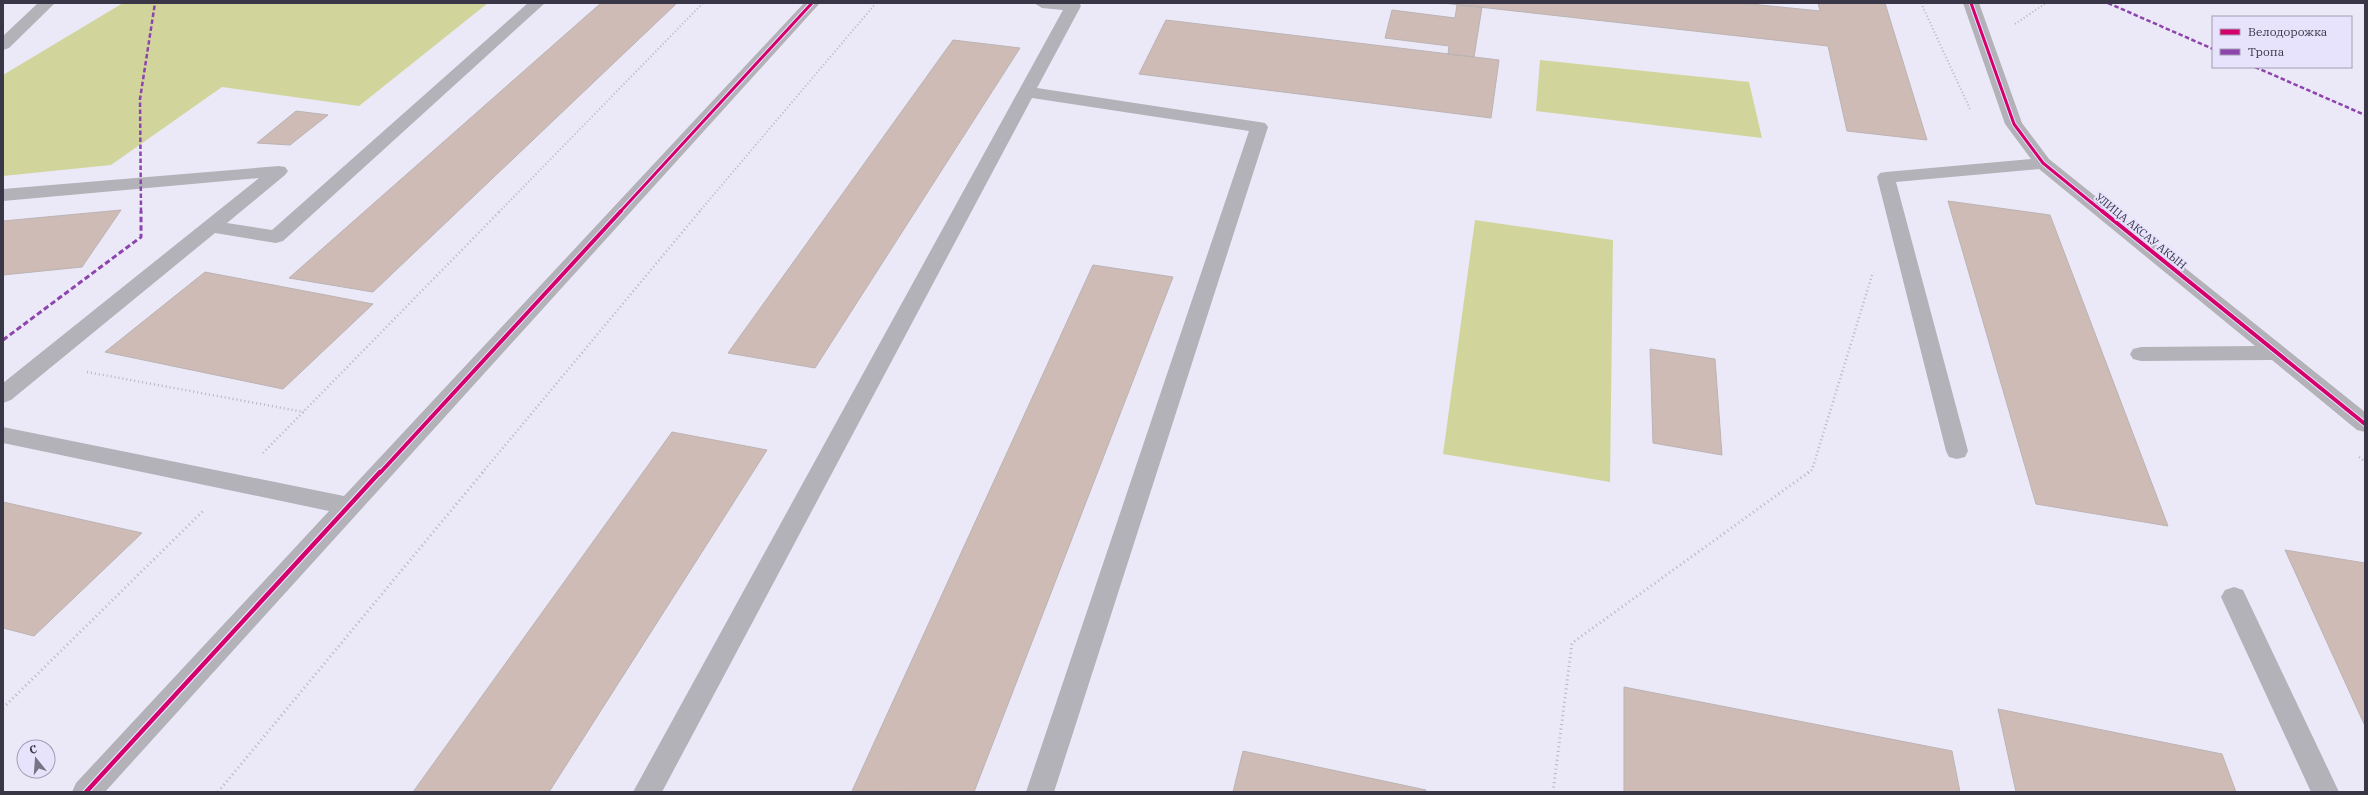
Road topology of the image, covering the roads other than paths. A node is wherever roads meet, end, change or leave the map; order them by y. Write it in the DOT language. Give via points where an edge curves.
graph roads {
  1 [pos="47,3"];
  2 [pos="537,3"];
  3 [pos="812,3"];
  4 [pos="1042,3"];
  5 [pos="1971,3"];
  6 [pos="3,45"];
  7 [pos="1027,92"];
  8 [pos="2043,163"];
  9 [pos="3,195"];
  10 [pos="210,226"];
  11 [pos="2275,353"];
  12 [pos="2141,354"];
  13 [pos="3,395"];
  14 [pos="2365,424"];
  15 [pos="3,435"];
  16 [pos="1957,451"];
  17 [pos="349,506"];
  18 [pos="2234,597"];
  19 [pos="86,792"];
  20 [pos="647,792"];
  21 [pos="1040,792"];
  22 [pos="2325,792"];
  1 -- 6 [label="street"];
  2 -- 10 [label="street" via="276,237"];
  3 -- 17 [label="street"];
  4 -- 7 [label="street" via="1073,6"];
  5 -- 8 [label="street, УЛИЦА АКСАУ АКЫН" via="2014,124"];
  7 -- 20 [label="street"];
  7 -- 21 [label="street" via="1260,127"];
  8 -- 11 [label="street, УЛИЦА АКСАУ АКЫН"];
  8 -- 16 [label="street" via="1886,177"];
  9 -- 10 [label="street" via="279,171"];
  10 -- 13 [label="street"];
  11 -- 12 [label="street"];
  11 -- 14 [label="street, УЛИЦА АКСАУ АКЫН"];
  15 -- 17 [label="street"];
  17 -- 19 [label="street"];
  18 -- 22 [label="street"];
}
